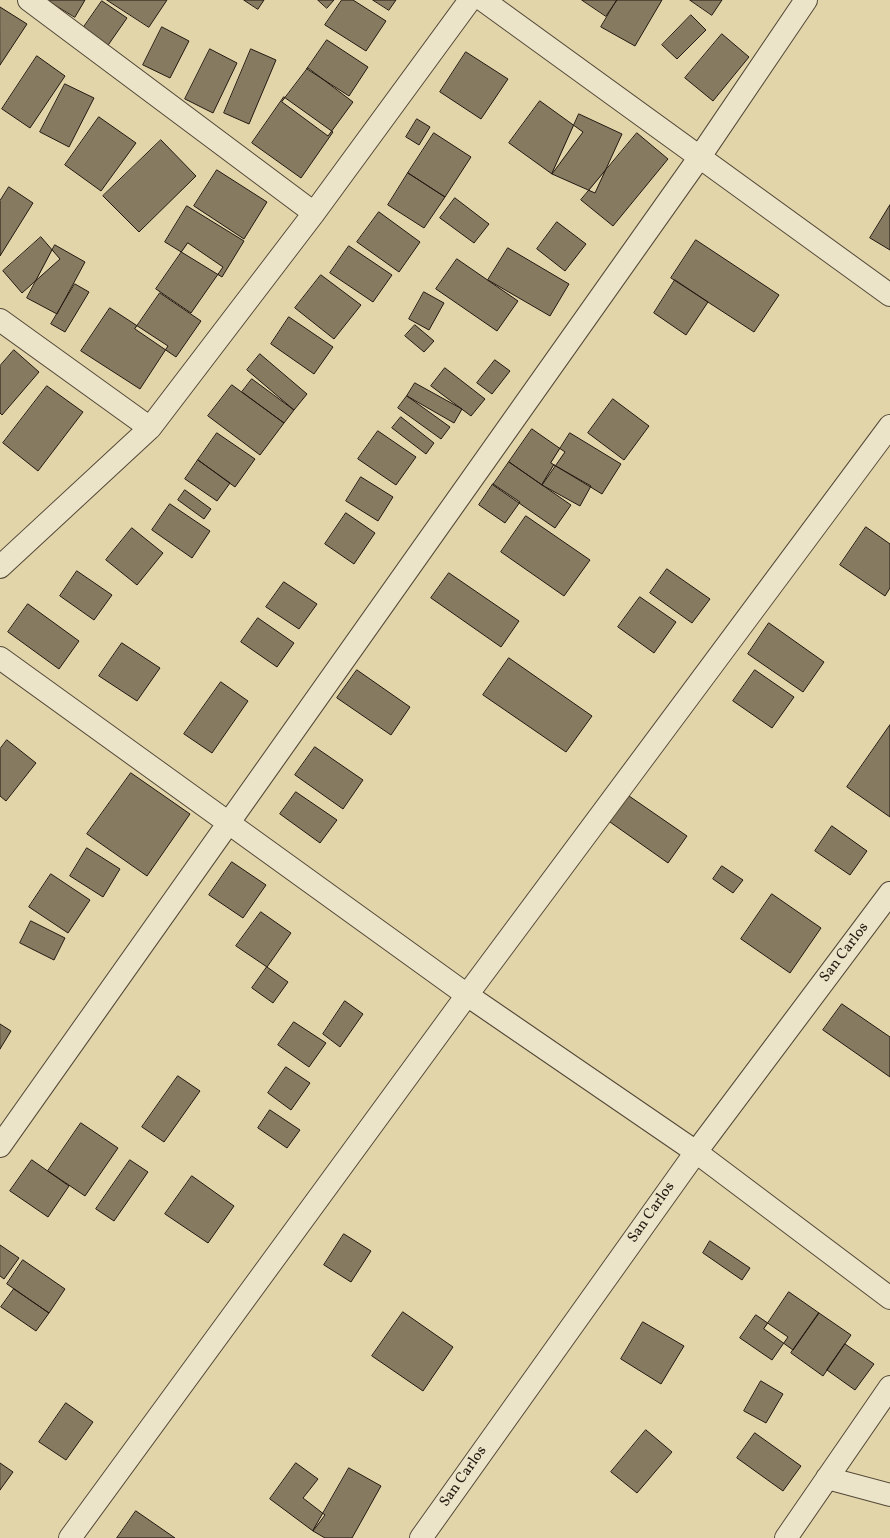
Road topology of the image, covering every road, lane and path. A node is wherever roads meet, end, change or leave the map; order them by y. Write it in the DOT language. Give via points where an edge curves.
graph roads {
  1 [pos="29,0"];
  2 [pos="470,0"];
  3 [pos="483,0"];
  4 [pos="806,0"];
  5 [pos="699,158"];
  6 [pos="314,213"];
  7 [pos="890,295"];
  8 [pos="0,320"];
  9 [pos="890,426"];
  10 [pos="150,428"];
  11 [pos="0,567"];
  12 [pos="0,658"];
  13 [pos="228,824"];
  14 [pos="890,893"];
  15 [pos="467,996"];
  16 [pos="0,1146"];
  17 [pos="696,1152"];
  18 [pos="890,1298"];
  19 [pos="890,1387"];
  20 [pos="827,1478"];
  21 [pos="890,1495"];
  22 [pos="70,1538"];
  23 [pos="421,1538"];
  24 [pos="786,1538"];
  1 -- 6 [label="street"];
  2 -- 6 [label="street"];
  3 -- 5 [label="street"];
  4 -- 5 [label="street"];
  5 -- 7 [label="street"];
  5 -- 13 [label="street"];
  6 -- 10 [label="street"];
  8 -- 10 [label="street"];
  9 -- 15 [label="street"];
  10 -- 11 [label="street"];
  12 -- 13 [label="street"];
  13 -- 15 [label="street"];
  13 -- 16 [label="street"];
  14 -- 17 [label="street, San Carlos"];
  15 -- 17 [label="street"];
  15 -- 22 [label="street"];
  17 -- 18 [label="street"];
  17 -- 23 [label="street, San Carlos"];
  19 -- 20 [label="street"];
  20 -- 21 [label="street"];
  20 -- 24 [label="street"];
}
